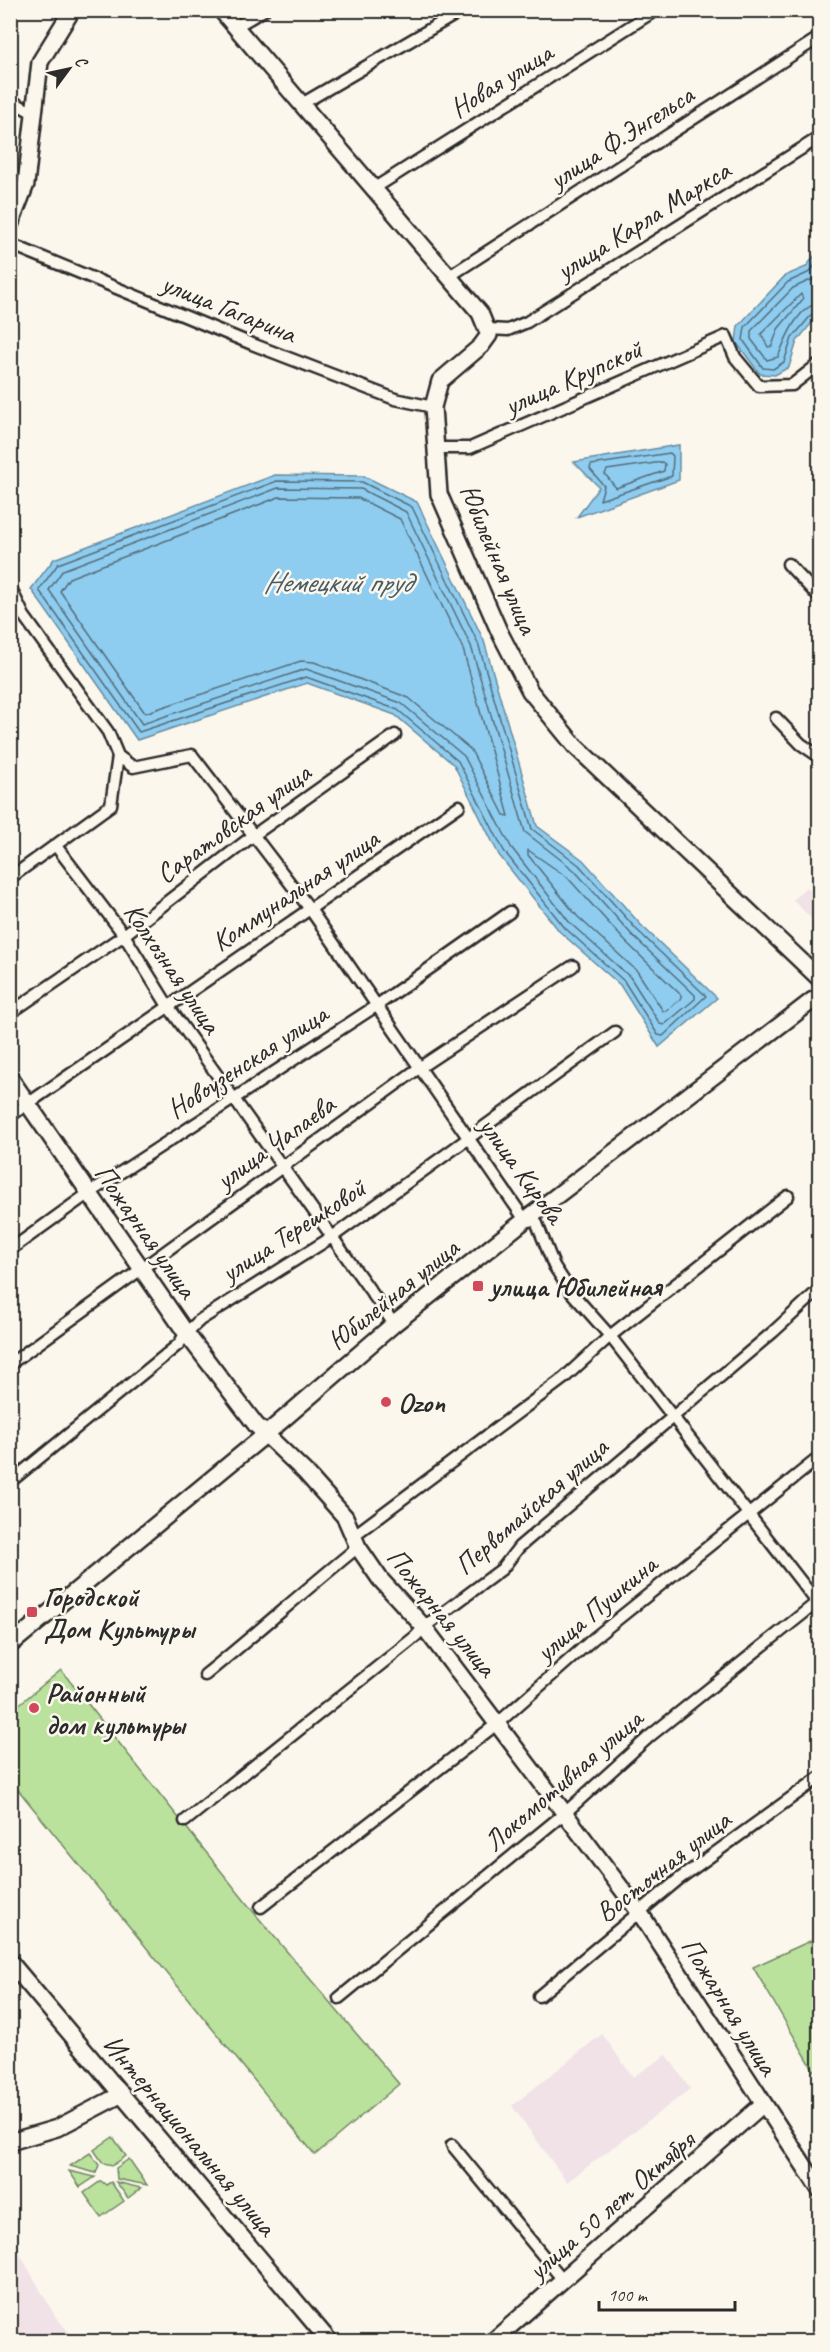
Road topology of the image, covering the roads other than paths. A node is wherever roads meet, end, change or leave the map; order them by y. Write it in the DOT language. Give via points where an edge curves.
graph roads {
  1 [pos="72,10"];
  2 [pos="221,10"];
  3 [pos="264,10"];
  4 [pos="464,10"];
  5 [pos="656,10"];
  6 [pos="235,27"];
  7 [pos="819,37"];
  8 [pos="10,100"];
  9 [pos="300,105"];
  10 [pos="35,114"];
  11 [pos="819,137"];
  12 [pos="373,189"];
  13 [pos="10,225"];
  14 [pos="10,244"];
  15 [pos="448,277"];
  16 [pos="488,329"];
  17 [pos="819,363"];
  18 [pos="433,406"];
  19 [pos="437,448"];
  20 [pos="788,564"];
  21 [pos="10,588"];
  22 [pos="819,598"];
  23 [pos="776,718"];
  24 [pos="395,735"];
  25 [pos="118,756"];
  26 [pos="819,757"];
  27 [pos="459,806"];
  28 [pos="254,835"];
  29 [pos="56,846"];
  30 [pos="10,878"];
  31 [pos="310,909"];
  32 [pos="510,912"];
  33 [pos="124,935"];
  34 [pos="573,966"];
  35 [pos="819,979"];
  36 [pos="819,1000"];
  37 [pos="168,1006"];
  38 [pos="376,1006"];
  39 [pos="10,1013"];
  40 [pos="615,1032"];
  41 [pos="419,1068"];
  42 [pos="10,1078"];
  43 [pos="232,1098"];
  44 [pos="27,1104"];
  45 [pos="10,1116"];
  46 [pos="469,1138"];
  47 [pos="281,1168"];
  48 [pos="89,1193"];
  49 [pos="788,1196"];
  50 [pos="525,1220"];
  51 [pos="332,1237"];
  52 [pos="10,1250"];
  53 [pos="141,1268"];
  54 [pos="819,1289"];
  55 [pos="394,1324"];
  56 [pos="186,1333"];
  57 [pos="610,1336"];
  58 [pos="10,1364"];
  59 [pos="672,1416"];
  60 [pos="265,1435"];
  61 [pos="819,1457"];
  62 [pos="10,1482"];
  63 [pos="748,1516"];
  64 [pos="355,1541"];
  65 [pos="819,1603"];
  66 [pos="424,1627"];
  67 [pos="10,1645"];
  68 [pos="205,1675"];
  69 [pos="498,1723"];
  70 [pos="819,1777"];
  71 [pos="566,1812"];
  72 [pos="185,1821"];
  73 [pos="261,1907"];
  74 [pos="640,1913"];
  75 [pos="10,1962"];
  76 [pos="539,1996"];
  77 [pos="339,1998"];
  78 [pos="122,2094"];
  79 [pos="762,2105"];
  80 [pos="10,2142"];
  81 [pos="452,2145"];
  82 [pos="819,2190"];
  83 [pos="564,2281"];
  84 [pos="330,2342"];
  85 [pos="492,2342"];
  1 -- 10 [label="street" via="40,62"];
  2 -- 6 [label="street"];
  3 -- 6 [label="street"];
  4 -- 9 [label="street"];
  5 -- 12 [label="street, Новая улица"];
  6 -- 9 [label="street"];
  7 -- 15 [label="street, улица Ф.Энгельса"];
  8 -- 10 [label="street"];
  9 -- 12 [label="street"];
  10 -- 13 [label="street" via="26,184"];
  11 -- 16 [label="street, улица Карла Маркса" via="527,322 508,330"];
  12 -- 15 [label="street"];
  14 -- 18 [label="street, улица Гагарина" via="395,399"];
  15 -- 16 [label="street" via="480,313"];
  16 -- 18 [label="street, Юбилейная улица" via="489,335 481,346 440,381"];
  17 -- 19 [label="street, улица Крупской" via="792,385 759,387 735,357 726,336 470,448"];
  18 -- 19 [label="street, Юбилейная улица"];
  19 -- 35 [label="street, Юбилейная улица" via="439,494 530,691 575,746"];
  20 -- 22 [label="street"];
  21 -- 25 [label="street" via="24,616 108,732"];
  23 -- 26 [label="street"];
  24 -- 28 [label="street, Саратовская улица"];
  25 -- 28 [label="street, улица Кирова" via="133,767 192,755"];
  25 -- 29 [label="street" via="111,805"];
  27 -- 31 [label="street, Коммунальная улица"];
  28 -- 31 [label="street, улица Кирова"];
  28 -- 33 [label="street, Саратовская улица"];
  29 -- 30 [label="street"];
  29 -- 33 [label="street, Колхозная улица"];
  31 -- 37 [label="street, Коммунальная улица"];
  31 -- 38 [label="street, улица Кирова"];
  32 -- 38 [label="street, Новоузенская улица"];
  33 -- 37 [label="street, Колхозная улица"];
  33 -- 39 [label="street, Саратовская улица"];
  34 -- 41 [label="street, улица Чапаева"];
  36 -- 50 [label="street, Юбилейная улица" via="795,1013"];
  37 -- 43 [label="street, Колхозная улица"];
  37 -- 44 [label="street, Коммунальная улица"];
  38 -- 41 [label="street, улица Кирова"];
  38 -- 43 [label="street, Новоузенская улица"];
  40 -- 46 [label="street, улица Терешковой"];
  41 -- 46 [label="street, улица Кирова"];
  41 -- 47 [label="street, улица Чапаева"];
  42 -- 44 [label="street, Пожарная улица"];
  43 -- 47 [label="street, Колхозная улица"];
  43 -- 48 [label="street, Новоузенская улица"];
  44 -- 45 [label="street, Коммунальная улица"];
  44 -- 48 [label="street, Пожарная улица"];
  46 -- 50 [label="street, улица Кирова"];
  46 -- 51 [label="street, улица Терешковой"];
  47 -- 51 [label="street, Колхозная улица"];
  47 -- 53 [label="street, улица Чапаева"];
  48 -- 52 [label="street, Новоузенская улица"];
  48 -- 53 [label="street, Пожарная улица"];
  49 -- 57 [label="street"];
  50 -- 55 [label="street, Юбилейная улица"];
  50 -- 57 [label="street, улица Кирова" via="536,1221 554,1266"];
  51 -- 55 [label="street, Колхозная улица"];
  51 -- 56 [label="street, улица Терешковой" via="200,1320"];
  53 -- 56 [label="street, Пожарная улица"];
  53 -- 58 [label="street, улица Чапаева"];
  54 -- 59 [label="street, Первомайская улица"];
  55 -- 60 [label="street, Юбилейная улица"];
  56 -- 60 [label="street, Пожарная улица"];
  56 -- 62 [label="street, улица Терешковой" via="179,1344"];
  57 -- 59 [label="street, улица Кирова"];
  57 -- 64 [label="street" via="564,1378"];
  59 -- 63 [label="street, улица Кирова"];
  59 -- 66 [label="street, Первомайская улица" via="519,1547 502,1569"];
  60 -- 64 [label="street, Пожарная улица" via="345,1517"];
  60 -- 67 [label="street, Юбилейная улица"];
  61 -- 63 [label="street, улица Пушкина"];
  63 -- 65 [label="street, улица Кирова"];
  63 -- 69 [label="street, улица Пушкина" via="593,1639"];
  64 -- 66 [label="street, Пожарная улица" via="380,1578"];
  64 -- 68 [label="street" via="265,1627"];
  65 -- 71 [label="street, Локомотивная улица" via="650,1736"];
  66 -- 69 [label="street, Пожарная улица"];
  66 -- 72 [label="street, Первомайская улица"];
  69 -- 71 [label="street, Пожарная улица"];
  69 -- 73 [label="street, улица Пушкина"];
  70 -- 74 [label="street, Восточная улица" via="679,1879"];
  71 -- 74 [label="street, Пожарная улица"];
  71 -- 77 [label="street, Локомотивная улица"];
  74 -- 76 [label="street, Восточная улица"];
  74 -- 79 [label="street, Пожарная улица"];
  75 -- 78 [label="street, Интернациональная улица"];
  78 -- 80 [label="street" via="57,2128"];
  78 -- 84 [label="street, Интернациональная улица"];
  79 -- 82 [label="street, Пожарная улица"];
  79 -- 83 [label="street, улица 50 лет Октября"];
  81 -- 83 [label="street"];
  83 -- 85 [label="street, улица 50 лет Октября"];
}
